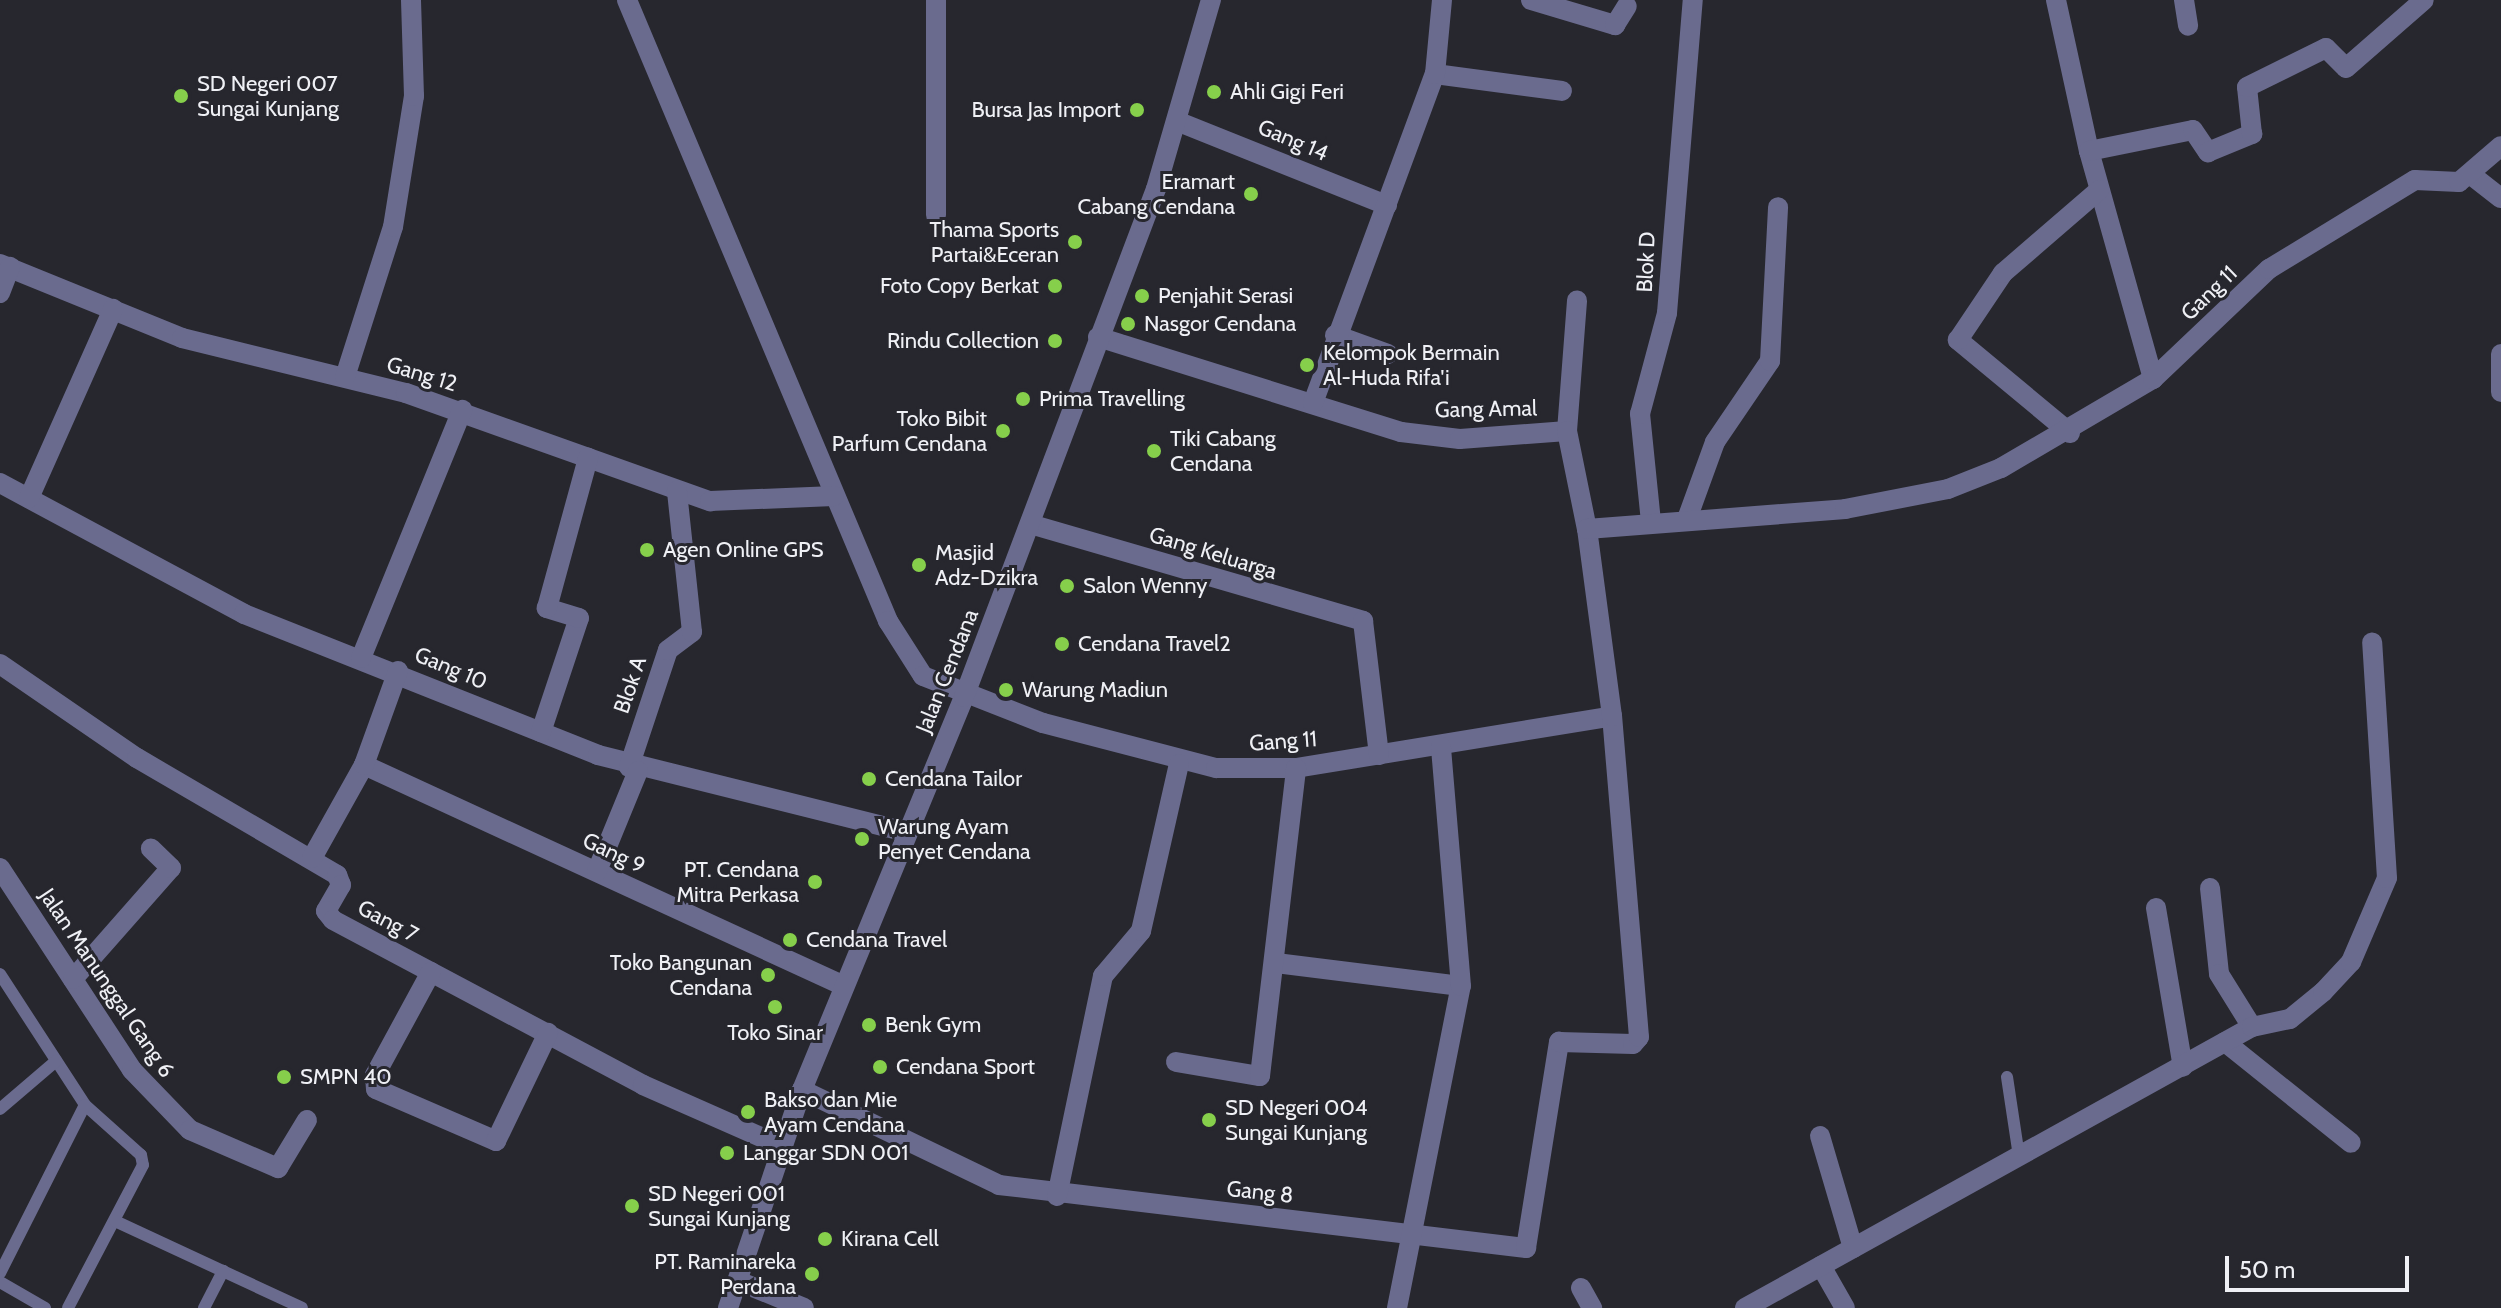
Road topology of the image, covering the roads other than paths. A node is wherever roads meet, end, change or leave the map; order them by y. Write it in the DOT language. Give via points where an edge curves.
graph roads {
  1 [pos="411,0"];
  2 [pos="627,0"];
  3 [pos="936,0"];
  4 [pos="1211,0"];
  5 [pos="1442,0"];
  6 [pos="1531,0"];
  7 [pos="1693,0"];
  8 [pos="2056,0"];
  9 [pos="2184,0"];
  10 [pos="2424,0"];
  11 [pos="1627,6"];
  12 [pos="2188,26"];
  13 [pos="1435,74"];
  14 [pos="1562,91"];
  15 [pos="1179,122"];
  16 [pos="2501,146"];
  17 [pos="2089,151"];
  18 [pos="2470,174"];
  19 [pos="2099,190"];
  20 [pos="2501,198"];
  21 [pos="1387,205"];
  22 [pos="1778,207"];
  23 [pos="936,215"];
  24 [pos="5,265"];
  25 [pos="0,293"];
  26 [pos="1577,300"];
  27 [pos="113,309"];
  28 [pos="1335,335"];
  29 [pos="1098,337"];
  30 [pos="1388,354"];
  31 [pos="2501,354"];
  32 [pos="345,377"];
  33 [pos="2153,379"];
  34 [pos="2501,392"];
  35 [pos="1313,403"];
  36 [pos="462,410"];
  37 [pos="1567,431"];
  38 [pos="2070,433"];
  39 [pos="588,458"];
  40 [pos="0,483"];
  41 [pos="677,491"];
  42 [pos="834,496"];
  43 [pos="29,498"];
  44 [pos="1687,519"];
  45 [pos="1651,522"];
  46 [pos="1030,524"];
  47 [pos="1587,529"];
  48 [pos="2372,642"];
  49 [pos="361,658"];
  50 [pos="0,664"];
  51 [pos="398,671"];
  52 [pos="964,697"];
  53 [pos="1612,716"];
  54 [pos="541,732"];
  55 [pos="1441,747"];
  56 [pos="1379,755"];
  57 [pos="1179,764"];
  58 [pos="364,765"];
  59 [pos="1296,768"];
  60 [pos="634,769"];
  61 [pos="907,832"];
  62 [pos="151,849"];
  63 [pos="312,858"];
  64 [pos="0,868"];
  65 [pos="597,871"];
  66 [pos="2210,888"];
  67 [pos="2156,908"];
  68 [pos="1276,963"];
  69 [pos="431,972"];
  70 [pos="0,974"];
  71 [pos="73,979"];
  72 [pos="842,985"];
  73 [pos="1461,986"];
  74 [pos="2252,1027"];
  75 [pos="548,1033"];
  76 [pos="2225,1042"];
  77 [pos="56,1061"];
  78 [pos="1176,1062"];
  79 [pos="2183,1067"];
  80 [pos="2007,1077"];
  81 [pos="802,1090"];
  82 [pos="85,1105"];
  83 [pos="0,1109"];
  84 [pos="307,1120"];
  85 [pos="1820,1136"];
  86 [pos="2351,1143"];
  87 [pos="781,1146"];
  88 [pos="2019,1156"];
  89 [pos="1057,1196"];
  90 [pos="115,1221"];
  91 [pos="1408,1231"];
  92 [pos="1853,1248"];
  93 [pos="1821,1266"];
  94 [pos="223,1271"];
  95 [pos="0,1273"];
  96 [pos="738,1281"];
  97 [pos="0,1282"];
  98 [pos="1581,1288"];
  99 [pos="45,1308"];
  100 [pos="68,1308"];
  101 [pos="204,1308"];
  102 [pos="302,1308"];
  103 [pos="728,1308"];
  104 [pos="804,1308"];
  105 [pos="1397,1308"];
  106 [pos="1592,1308"];
  107 [pos="1745,1308"];
  108 [pos="1845,1308"];
  1 -- 32 [label="street" via="414,96 393,227"];
  2 -- 42 [label="street"];
  3 -- 23 [label="street"];
  4 -- 15 [label="street, Jalan Cendana"];
  5 -- 13 [label="street"];
  6 -- 11 [label="street" via="1615,25"];
  7 -- 45 [label="street, Blok D" via="1667,313 1640,414"];
  8 -- 17 [label="street"];
  9 -- 12 [label="street"];
  10 -- 17 [label="street" via="2346,68 2326,48 2247,87 2252,134 2208,152 2193,130"];
  13 -- 14 [label="street"];
  13 -- 21 [label="street"];
  15 -- 21 [label="street, Gang 14"];
  15 -- 29 [label="street, Jalan Cendana"];
  16 -- 18 [label="street, Gang 11"];
  17 -- 19 [label="street"];
  18 -- 20 [label="street"];
  18 -- 33 [label="street, Gang 11" via="2451,186 2415,180 2269,269"];
  19 -- 33 [label="street"];
  19 -- 38 [label="street" via="2003,273 1958,340"];
  21 -- 28 [label="street"];
  22 -- 44 [label="street" via="1770,361 1715,442"];
  24 -- 25 [label="street"];
  24 -- 27 [label="street, Gang 12"];
  26 -- 37 [label="street, Gang Amal"];
  27 -- 32 [label="street, Gang 12" via="182,338"];
  27 -- 43 [label="street"];
  28 -- 30 [label="street"];
  28 -- 35 [label="street"];
  29 -- 35 [label="street, Gang Amal"];
  29 -- 46 [label="street, Jalan Cendana"];
  31 -- 34 [label="street"];
  32 -- 36 [label="street, Gang 12"];
  33 -- 38 [label="street, Gang 11"];
  35 -- 37 [label="street, Gang Amal" via="1401,432 1460,439"];
  36 -- 39 [label="street, Gang 12"];
  36 -- 49 [label="street"];
  37 -- 47 [label="street"];
  38 -- 44 [label="street, Gang 11" via="1948,489 1845,509"];
  39 -- 41 [label="street, Gang 12"];
  39 -- 54 [label="street" via="547,608 579,618"];
  40 -- 43 [label="street, Gang 10"];
  41 -- 42 [label="street, Gang 12" via="742,503"];
  41 -- 60 [label="street, Blok A" via="692,632 668,650"];
  42 -- 52 [label="street" via="911,666"];
  43 -- 49 [label="street, Gang 10" via="244,614"];
  44 -- 45 [label="street, Gang 11"];
  45 -- 47 [label="street, Gang 11"];
  46 -- 52 [label="street, Jalan Cendana"];
  46 -- 56 [label="street, Gang Keluarga" via="1363,621 1370,640"];
  47 -- 53 [label="street"];
  48 -- 74 [label="street" via="2385,798 2382,892 2351,962 2323,992 2290,1019"];
  49 -- 51 [label="street, Gang 10"];
  50 -- 63 [label="street, Gang 7" via="137,758"];
  51 -- 54 [label="street, Gang 10"];
  51 -- 58 [label="street"];
  52 -- 57 [label="street, Gang 11"];
  52 -- 61 [label="street, Jalan Cendana"];
  53 -- 55 [label="street, Gang 11"];
  53 -- 91 [label="street, Gang 8" via="1639,1037 1633,1044 1559,1044 1530,1245"];
  54 -- 60 [label="street, Gang 10"];
  55 -- 56 [label="street, Gang 11"];
  55 -- 73 [label="street"];
  56 -- 59 [label="street, Gang 11"];
  57 -- 59 [label="street, Gang 11"];
  57 -- 89 [label="street" via="1141,931 1103,976"];
  58 -- 63 [label="street"];
  58 -- 65 [label="street, Gang 9"];
  59 -- 68 [label="street"];
  60 -- 61 [label="street, Gang 10"];
  60 -- 65 [label="street, Blok A"];
  61 -- 72 [label="street, Jalan Cendana"];
  62 -- 71 [label="street" via="171,868"];
  63 -- 69 [label="street, Gang 7" via="340,879 328,915"];
  64 -- 71 [label="street, Jalan Manunggal Gang 6"];
  65 -- 72 [label="street, Gang 9"];
  66 -- 74 [label="street" via="2219,974"];
  67 -- 79 [label="street"];
  68 -- 73 [label="street"];
  68 -- 78 [label="street" via="1258,1078"];
  69 -- 75 [label="street, Gang 7"];
  69 -- 75 [label="street" via="375,1075 376,1089 496,1141"];
  70 -- 77 [label="lane"];
  71 -- 84 [label="street, Jalan Manunggal Gang 6" via="132,1070 176,1117 264,1165 285,1164"];
  72 -- 81 [label="street, Jalan Cendana"];
  73 -- 91 [label="street"];
  74 -- 76 [label="street"];
  75 -- 87 [label="street, Gang 7"];
  76 -- 79 [label="street"];
  76 -- 86 [label="street"];
  77 -- 82 [label="lane"];
  77 -- 83 [label="lane"];
  79 -- 88 [label="street"];
  80 -- 88 [label="lane"];
  81 -- 87 [label="street, Jalan Cendana"];
  81 -- 89 [label="street, Gang 8" via="999,1185"];
  82 -- 90 [label="lane" via="141,1155"];
  82 -- 95 [label="lane"];
  85 -- 92 [label="street"];
  87 -- 96 [label="street, Jalan Cendana"];
  88 -- 92 [label="street"];
  89 -- 91 [label="street, Gang 8"];
  90 -- 94 [label="lane"];
  90 -- 100 [label="lane"];
  91 -- 105 [label="street"];
  92 -- 93 [label="street"];
  93 -- 107 [label="street"];
  93 -- 108 [label="street"];
  94 -- 101 [label="lane"];
  94 -- 102 [label="lane"];
  96 -- 103 [label="street, Jalan Cendana"];
  96 -- 104 [label="street"];
  97 -- 99 [label="lane"];
  98 -- 106 [label="street"];
}
